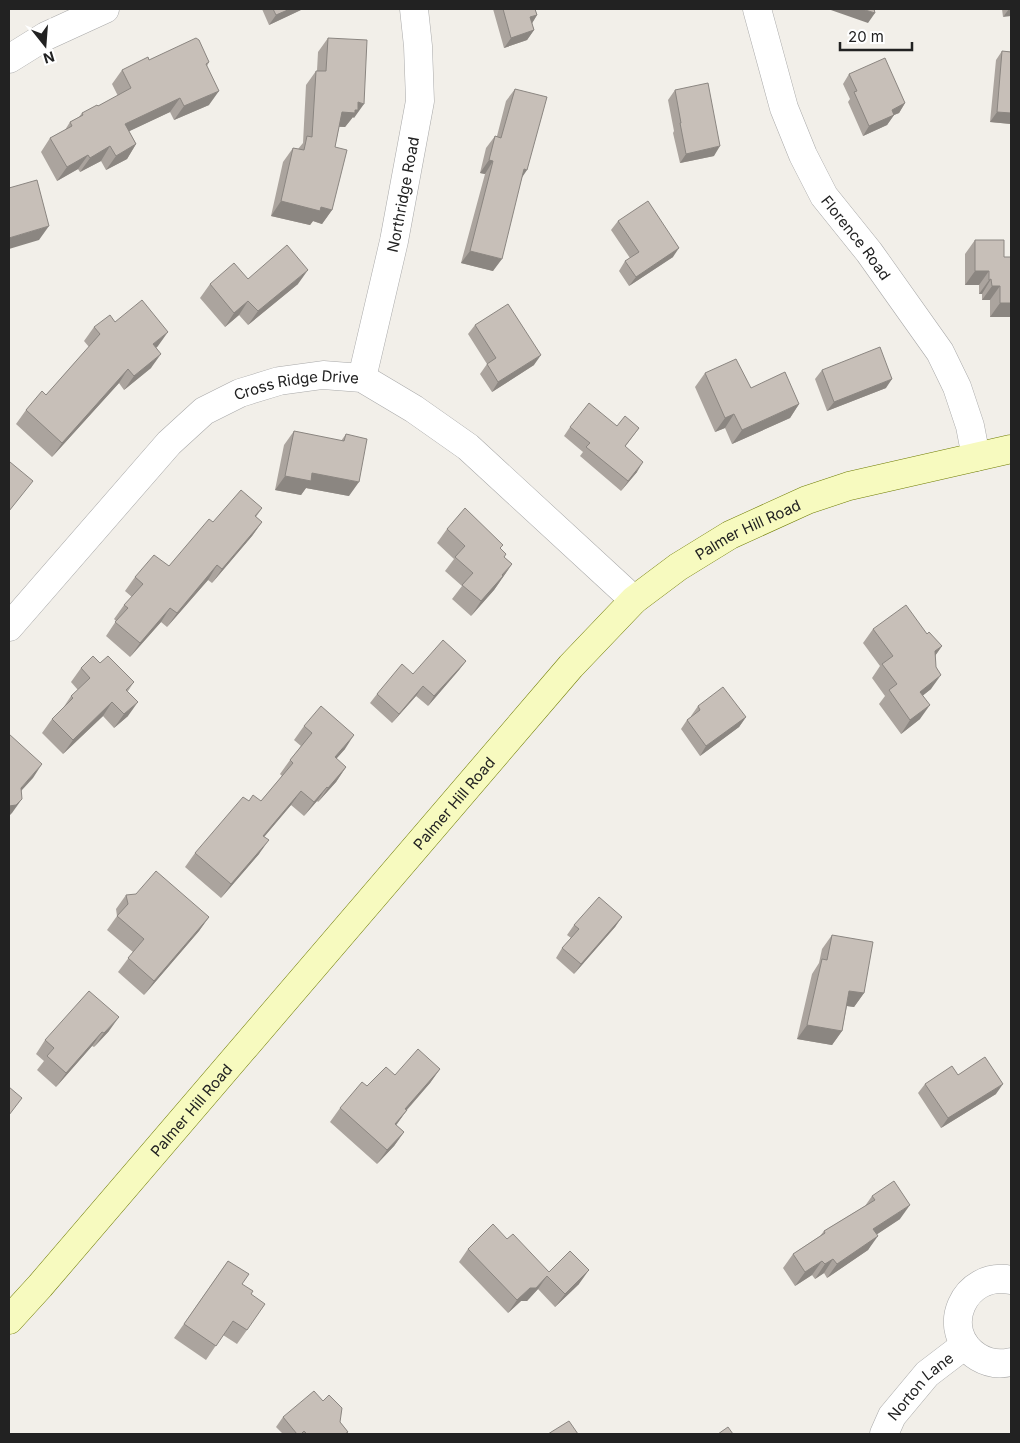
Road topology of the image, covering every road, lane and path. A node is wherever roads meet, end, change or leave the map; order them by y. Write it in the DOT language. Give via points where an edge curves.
graph roads {
  1 [pos="105,9"];
  2 [pos="414,9"];
  3 [pos="758,9"];
  4 [pos="9,59"];
  5 [pos="362,378"];
  6 [pos="1011,449"];
  7 [pos="976,457"];
  8 [pos="634,600"];
  9 [pos="9,627"];
  10 [pos="1011,1280"];
  11 [pos="9,1320"];
  12 [pos="965,1346"];
  13 [pos="1011,1362"];
  14 [pos="884,1434"];
  1 -- 4 [label="street" via="46,36"];
  2 -- 5 [label="street, Northridge Road" via="420,101 394,240"];
  3 -- 7 [label="street, Florence Road" via="784,108 803,154 824,196 940,352 957,387"];
  5 -- 8 [label="street, Cross Ridge Drive" via="468,447"];
  5 -- 9 [label="street, Cross Ridge Drive" via="323,375 280,381 240,392 204,411 169,444"];
  6 -- 7 [label="main road, Palmer Hill Road"];
  7 -- 8 [label="main road, Palmer Hill Road" via="849,486 785,509 730,535 678,567"];
  8 -- 11 [label="main road, Palmer Hill Road" via="571,666"];
  10 -- 12 [label="street, Norton Lane" via="985,1282 967,1295 960,1308 958,1324"];
  12 -- 13 [label="street, Norton Lane" via="972,1354 988,1362"];
  12 -- 14 [label="street, Norton Lane" via="927,1374 892,1416"];
}
